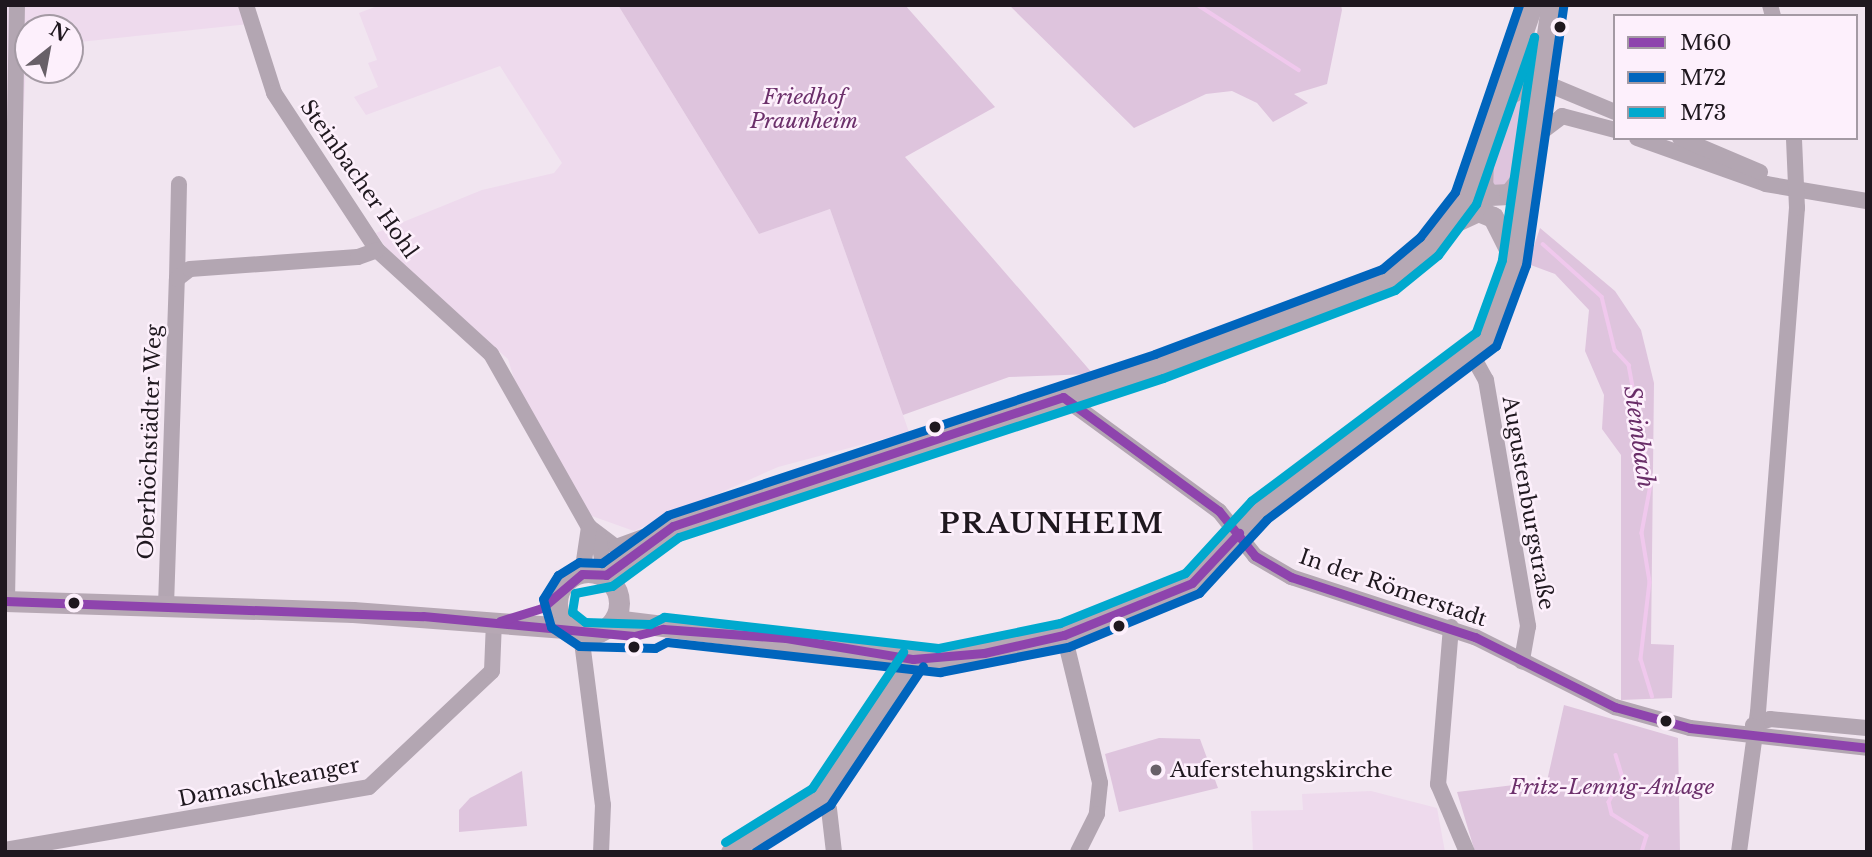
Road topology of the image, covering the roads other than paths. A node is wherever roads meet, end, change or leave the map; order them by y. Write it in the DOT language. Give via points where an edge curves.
graph roads {
  1 [pos="17,5"];
  2 [pos="246,5"];
  3 [pos="1532,5"];
  4 [pos="1551,5"];
  5 [pos="1538,80"];
  6 [pos="1493,111"];
  7 [pos="1613,111"];
  8 [pos="1613,130"];
  9 [pos="1643,140"];
  10 [pos="1684,140"];
  11 [pos="1794,140"];
  12 [pos="1527,147"];
  13 [pos="1483,149"];
  14 [pos="1522,178"];
  15 [pos="179,184"];
  16 [pos="1797,190"];
  17 [pos="1867,201"];
  18 [pos="1446,227"];
  19 [pos="377,250"];
  20 [pos="1514,263"];
  21 [pos="177,279"];
  22 [pos="1472,355"];
  23 [pos="1063,397"];
  24 [pos="673,526"];
  25 [pos="594,532"];
  26 [pos="1239,533"];
  27 [pos="582,574"];
  28 [pos="605,575"];
  29 [pos="555,600"];
  30 [pos="6,601"];
  31 [pos="166,606"];
  32 [pos="614,620"];
  33 [pos="494,622"];
  34 [pos="1451,627"];
  35 [pos="575,631"];
  36 [pos="1064,635"];
  37 [pos="912,659"];
  38 [pos="1521,661"];
  39 [pos="1867,728"];
  40 [pos="1753,731"];
  41 [pos="1867,748"];
  42 [pos="821,797"];
  43 [pos="5,850"];
  44 [pos="601,852"];
  45 [pos="731,852"];
  46 [pos="834,852"];
  47 [pos="1078,852"];
  48 [pos="1467,852"];
  49 [pos="1739,852"];
  1 -- 30 [label="street"];
  2 -- 19 [label="street, Steinbacher Hohl" via="274,93"];
  3 -- 6 [label="main road"];
  4 -- 5 [label="main road"];
  5 -- 6 [label="street"];
  5 -- 7 [label="street"];
  5 -- 12 [label="main road"];
  6 -- 13 [label="main road"];
  8 -- 12 [label="street" via="1562,116 1540,128"];
  9 -- 16 [label="street"];
  10 -- 16 [label="street"];
  11 -- 16 [label="street"];
  12 -- 14 [label="main road"];
  13 -- 14 [label="main road" via="1482,185 1489,195 1509,194"];
  13 -- 18 [label="main road" via="1466,198"];
  14 -- 20 [label="main road"];
  15 -- 21 [label="street, Oberhöchstädter Weg"];
  16 -- 17 [label="street"];
  16 -- 40 [label="street"];
  18 -- 20 [label="main road" via="1465,213 1493,217"];
  18 -- 23 [label="main road" via="1410,264 1363,293"];
  19 -- 21 [label="street" via="358,257 190,269"];
  19 -- 25 [label="street, Steinbacher Hohl" via="491,354"];
  20 -- 22 [label="main road" via="1499,319"];
  21 -- 31 [label="street, Oberhöchstädter Weg"];
  22 -- 26 [label="main road" via="1259,510"];
  22 -- 38 [label="street, Augustenburgstraße" via="1486,380 1528,626"];
  23 -- 24 [label="main road"];
  23 -- 26 [label="street, In der Römerstadt" via="1219,511"];
  24 -- 25 [label="street" via="623,548"];
  24 -- 28 [label="main road"];
  25 -- 27 [label="street"];
  25 -- 28 [label="street, Steinbacher Hohl"];
  26 -- 34 [label="street, In der Römerstadt" via="1255,555 1290,578"];
  26 -- 36 [label="main road" via="1192,583"];
  27 -- 28 [label="main road"];
  27 -- 29 [label="main road"];
  28 -- 32 [label="main road" via="618,594"];
  29 -- 33 [label="main road" via="527,616"];
  29 -- 35 [label="main road"];
  30 -- 31 [label="main road"];
  31 -- 33 [label="main road"];
  32 -- 35 [label="main road"];
  32 -- 37 [label="main road"];
  33 -- 35 [label="main road"];
  33 -- 43 [label="street, Damaschkeanger" via="492,671 369,787"];
  34 -- 38 [label="street, In der Römerstadt"];
  34 -- 48 [label="street" via="1438,784"];
  35 -- 44 [label="street" via="603,805"];
  36 -- 37 [label="main road" via="939,660"];
  36 -- 47 [label="street" via="1100,783 1097,814"];
  37 -- 42 [label="main road"];
  38 -- 40 [label="street, In der Römerstadt" via="1615,708"];
  39 -- 40 [label="street, In der Römerstadt" via="1770,719"];
  40 -- 41 [label="street, In der Römerstadt"];
  40 -- 49 [label="street"];
  42 -- 45 [label="main road"];
  42 -- 46 [label="street" via="829,809"];
}
